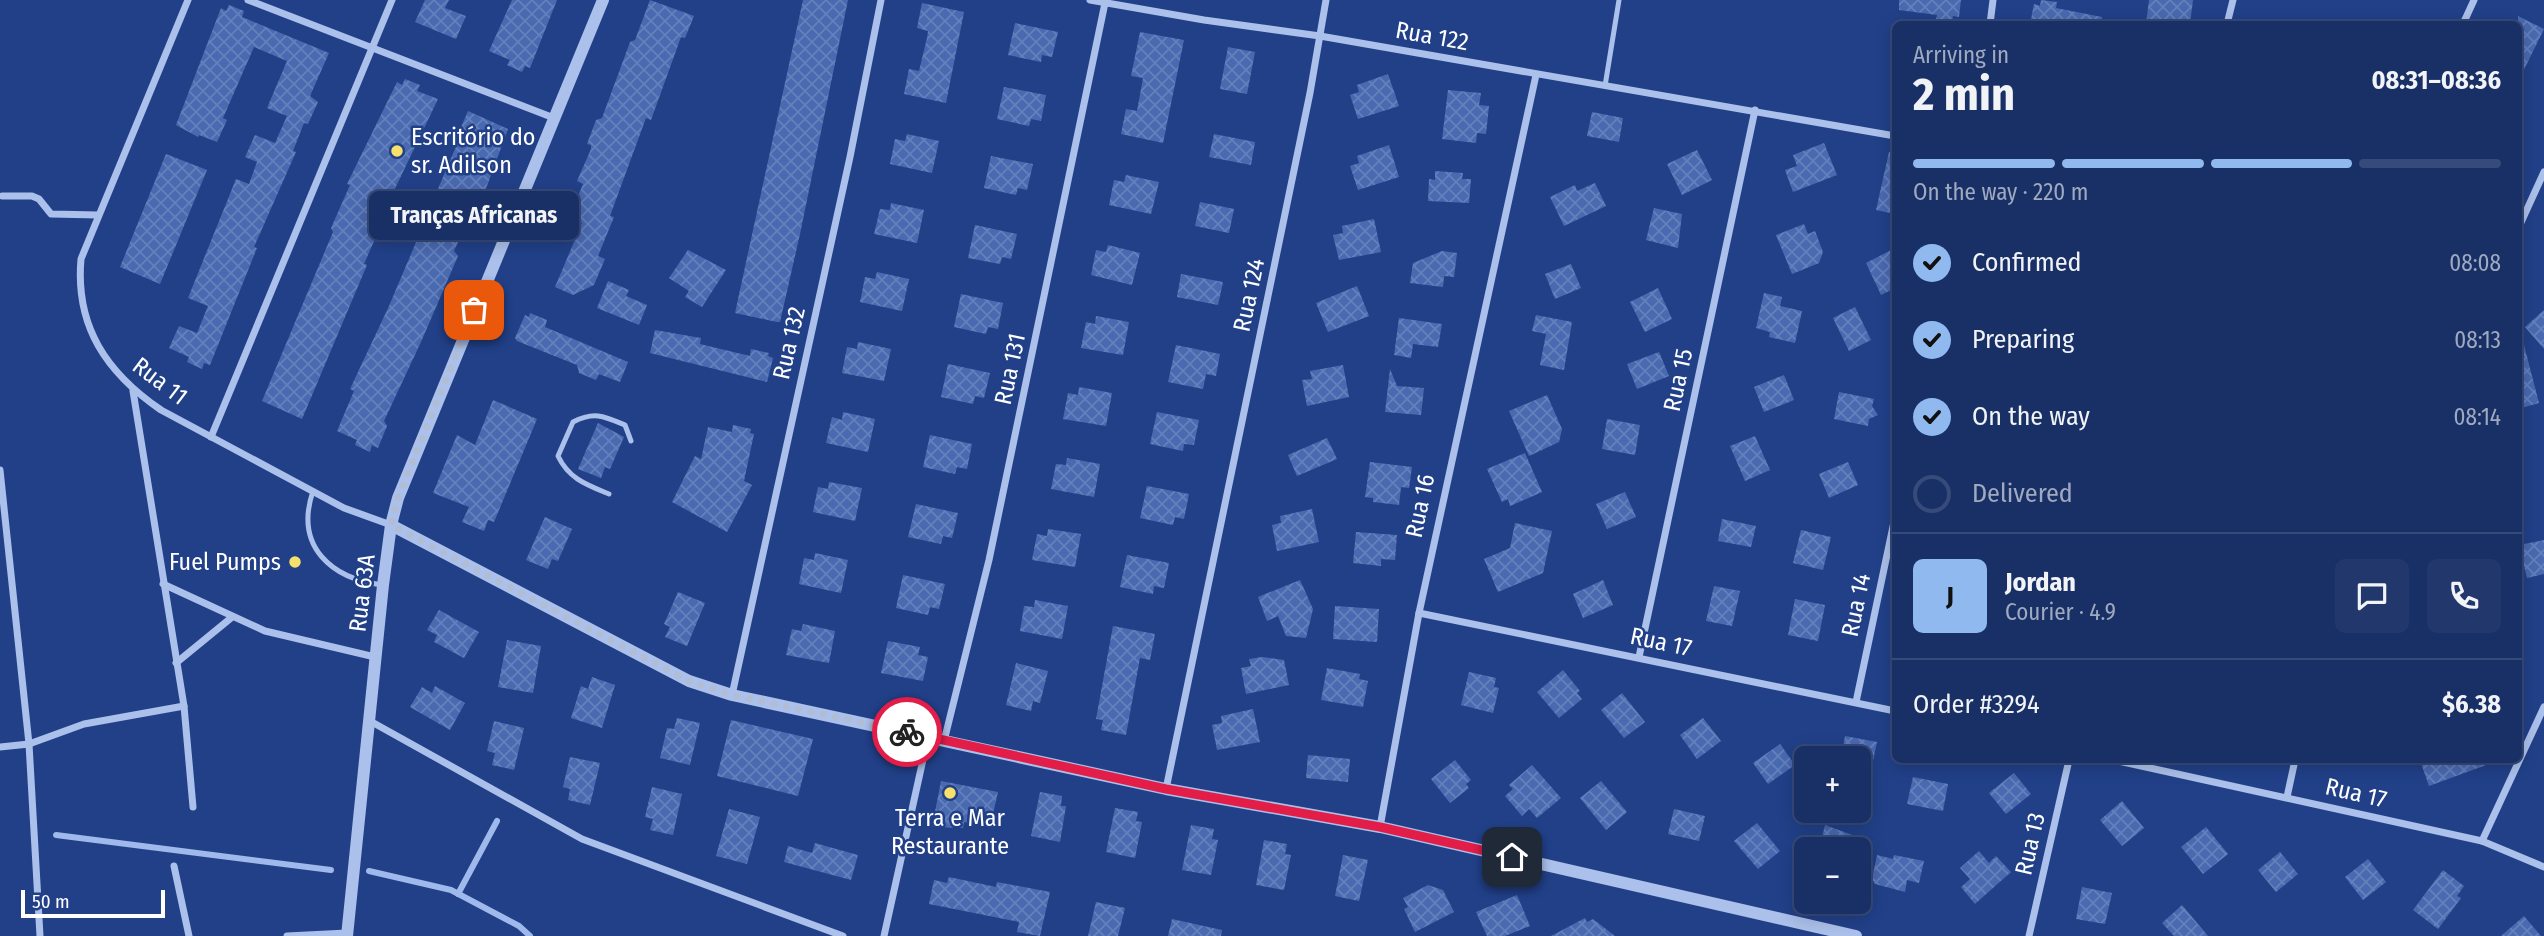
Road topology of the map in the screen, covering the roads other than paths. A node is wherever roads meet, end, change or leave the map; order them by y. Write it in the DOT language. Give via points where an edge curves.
graph roads {
  1 [pos="188,0"];
  2 [pos="248,0"];
  3 [pos="392,0"];
  4 [pos="603,0"];
  5 [pos="881,0"];
  6 [pos="1090,0"];
  7 [pos="1326,0"];
  8 [pos="1619,0"];
  9 [pos="1993,0"];
  10 [pos="2233,0"];
  11 [pos="2474,0"];
  12 [pos="1105,3"];
  13 [pos="1990,21"];
  14 [pos="2228,21"];
  15 [pos="2464,21"];
  16 [pos="1320,36"];
  17 [pos="374,47"];
  18 [pos="1536,75"];
  19 [pos="1605,86"];
  20 [pos="1755,110"];
  21 [pos="554,118"];
  22 [pos="1892,134"];
  23 [pos="2544,172"];
  24 [pos="2,196"];
  25 [pos="99,215"];
  26 [pos="2522,220"];
  27 [pos="133,391"];
  28 [pos="211,438"];
  29 [pos="631,440"];
  30 [pos="0,470"];
  31 [pos="313,491"];
  32 [pos="609,494"];
  33 [pos="391,525"];
  34 [pos="1892,531"];
  35 [pos="163,584"];
  36 [pos="383,585"];
  37 [pos="1419,613"];
  38 [pos="231,618"];
  39 [pos="375,657"];
  40 [pos="1639,657"];
  41 [pos="176,663"];
  42 [pos="732,695"];
  43 [pos="1856,702"];
  44 [pos="184,706"];
  45 [pos="2544,707"];
  46 [pos="1892,710"];
  47 [pos="370,721"];
  48 [pos="928,737"];
  49 [pos="944,741"];
  50 [pos="29,744"];
  51 [pos="0,747"];
  52 [pos="2522,755"];
  53 [pos="2067,763"];
  54 [pos="2128,763"];
  55 [pos="2294,763"];
  56 [pos="2518,763"];
  57 [pos="1166,789"];
  58 [pos="2287,797"];
  59 [pos="193,807"];
  60 [pos="1380,827"];
  61 [pos="2482,841"];
  62 [pos="174,866"];
  63 [pos="2544,867"];
  64 [pos="347,934"];
  65 [pos="40,936"];
  66 [pos="189,936"];
  67 [pos="287,936"];
  68 [pos="843,936"];
  69 [pos="884,936"];
  70 [pos="1856,936"];
  71 [pos="2029,936"];
  1 -- 25 [label="street, Rua 11"];
  2 -- 17 [label="street"];
  3 -- 17 [label="street"];
  4 -- 21 [label="street, Rua 63A"];
  5 -- 42 [label="street, Rua 132"];
  6 -- 12 [label="street"];
  7 -- 16 [label="street, Rua 124"];
  8 -- 19 [label="lane"];
  9 -- 13 [label="street"];
  10 -- 14 [label="street"];
  11 -- 15 [label="street"];
  12 -- 16 [label="street"];
  12 -- 49 [label="street, Rua 131" via="989,560"];
  16 -- 18 [label="street, Rua 122"];
  16 -- 57 [label="street, Rua 124"];
  17 -- 21 [label="street"];
  17 -- 28 [label="street"];
  18 -- 19 [label="street"];
  18 -- 37 [label="street, Rua 16"];
  19 -- 20 [label="street"];
  20 -- 22 [label="street"];
  20 -- 40 [label="street, Rua 15"];
  21 -- 33 [label="street, Rua 63A"];
  23 -- 26 [label="street"];
  24 -- 25 [label="street" via="32,196 51,214"];
  25 -- 27 [label="street, Rua 11" via="81,259 79,280 85,314 98,346"];
  27 -- 28 [label="street, Rua 11"];
  27 -- 35 [label="street"];
  28 -- 31 [label="street, Rua 11"];
  29 -- 32 [label="lane" via="625,425 599,413 586,415 573,422 558,456 576,480"];
  30 -- 50 [label="street"];
  31 -- 33 [label="street, Rua 11"];
  31 -- 36 [label="lane" via="309,528 325,561 346,577"];
  33 -- 36 [label="street, Rua 63A"];
  33 -- 42 [label="street" via="689,681"];
  34 -- 43 [label="street, Rua 14"];
  35 -- 38 [label="street"];
  35 -- 41 [label="street"];
  36 -- 39 [label="street, Rua 63A"];
  37 -- 40 [label="street, Rua 17"];
  37 -- 60 [label="street, Rua 16"];
  38 -- 39 [label="street" via="265,631"];
  38 -- 41 [label="street"];
  39 -- 47 [label="street, Rua 63A"];
  40 -- 43 [label="street, Rua 17"];
  41 -- 44 [label="street"];
  42 -- 48 [label="street"];
  43 -- 46 [label="street, Rua 17"];
  44 -- 50 [label="street" via="84,724"];
  44 -- 59 [label="street"];
  45 -- 52 [label="street"];
  47 -- 64 [label="street, Rua 63A"];
  47 -- 68 [label="street" via="582,839"];
  48 -- 49 [label="street"];
  48 -- 69 [label="street"];
  49 -- 57 [label="street"];
  50 -- 51 [label="street"];
  50 -- 65 [label="street"];
  53 -- 71 [label="street, Rua 13"];
  54 -- 58 [label="street, Rua 17"];
  55 -- 58 [label="street"];
  56 -- 61 [label="street"];
  57 -- 60 [label="street"];
  58 -- 61 [label="street, Rua 17"];
  60 -- 70 [label="street"];
  61 -- 63 [label="street, Rua 17"];
  62 -- 66 [label="street"];
  64 -- 67 [label="street"];
}
